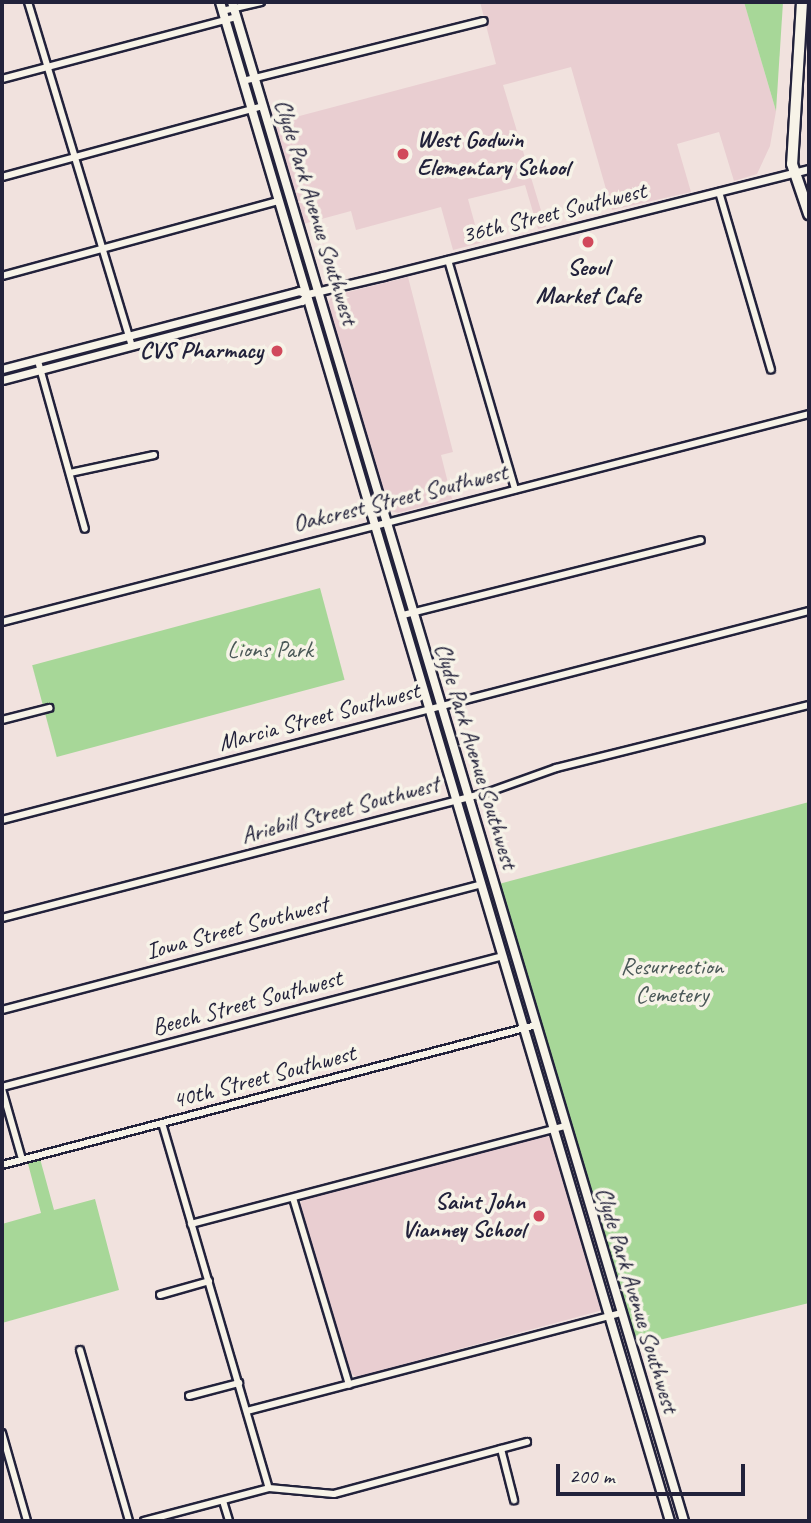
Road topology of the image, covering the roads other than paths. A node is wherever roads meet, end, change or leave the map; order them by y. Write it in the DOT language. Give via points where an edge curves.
graph roads {
  1 [pos="28,2"];
  2 [pos="261,2"];
  3 [pos="802,2"];
  4 [pos="234,9"];
  5 [pos="222,11"];
  6 [pos="484,21"];
  7 [pos="48,67"];
  8 [pos="255,78"];
  9 [pos="2,79"];
  10 [pos="243,81"];
  11 [pos="264,106"];
  12 [pos="251,109"];
  13 [pos="75,157"];
  14 [pos="809,169"];
  15 [pos="793,173"];
  16 [pos="2,177"];
  17 [pos="719,192"];
  18 [pos="279,201"];
  19 [pos="809,214"];
  20 [pos="102,248"];
  21 [pos="448,260"];
  22 [pos="2,276"];
  23 [pos="320,291"];
  24 [pos="307,294"];
  25 [pos="129,340"];
  26 [pos="38,360"];
  27 [pos="2,369"];
  28 [pos="41,369"];
  29 [pos="771,370"];
  30 [pos="2,380"];
  31 [pos="809,414"];
  32 [pos="153,455"];
  33 [pos="70,473"];
  34 [pos="515,489"];
  35 [pos="388,521"];
  36 [pos="376,524"];
  37 [pos="85,529"];
  38 [pos="701,540"];
  39 [pos="809,611"];
  40 [pos="414,612"];
  41 [pos="403,615"];
  42 [pos="2,622"];
  43 [pos="441,705"];
  44 [pos="809,705"];
  45 [pos="49,708"];
  46 [pos="430,708"];
  47 [pos="2,720"];
  48 [pos="468,797"];
  49 [pos="457,800"];
  50 [pos="2,820"];
  51 [pos="481,884"];
  52 [pos="2,918"];
  53 [pos="503,956"];
  54 [pos="2,1010"];
  55 [pos="536,1025"];
  56 [pos="524,1028"];
  57 [pos="2,1088"];
  58 [pos="162,1123"];
  59 [pos="565,1126"];
  60 [pos="553,1129"];
  61 [pos="22,1159"];
  62 [pos="2,1165"];
  63 [pos="293,1198"];
  64 [pos="191,1224"];
  65 [pos="209,1281"];
  66 [pos="160,1295"];
  67 [pos="621,1313"];
  68 [pos="610,1316"];
  69 [pos="80,1350"];
  70 [pos="239,1383"];
  71 [pos="349,1385"];
  72 [pos="189,1396"];
  73 [pos="247,1411"];
  74 [pos="2,1433"];
  75 [pos="527,1442"];
  76 [pos="501,1449"];
  77 [pos="268,1488"];
  78 [pos="223,1500"];
  79 [pos="514,1500"];
  80 [pos="27,1521"];
  81 [pos="129,1521"];
  82 [pos="144,1521"];
  83 [pos="229,1521"];
  84 [pos="670,1521"];
  85 [pos="684,1521"];
  1 -- 7 [label="street"];
  2 -- 4 [label="street"];
  3 -- 15 [label="highway"];
  4 -- 5 [label="street"];
  4 -- 8 [label="main road, Clyde Park Avenue Southwest"];
  5 -- 7 [label="street"];
  5 -- 10 [label="main road, Clyde Park Avenue Southwest"];
  6 -- 8 [label="street"];
  7 -- 9 [label="street"];
  7 -- 13 [label="street"];
  8 -- 10 [label="street"];
  8 -- 11 [label="main road, Clyde Park Avenue Southwest"];
  10 -- 12 [label="main road, Clyde Park Avenue Southwest"];
  11 -- 12 [label="street"];
  11 -- 23 [label="main road, Clyde Park Avenue Southwest"];
  12 -- 13 [label="street"];
  12 -- 18 [label="main road, Clyde Park Avenue Southwest"];
  13 -- 16 [label="street"];
  13 -- 20 [label="street"];
  14 -- 15 [label="street, 36th Street Southwest"];
  15 -- 17 [label="street, 36th Street Southwest"];
  15 -- 19 [label="highway"];
  17 -- 21 [label="street, 36th Street Southwest"];
  17 -- 29 [label="street"];
  18 -- 20 [label="street"];
  18 -- 24 [label="main road, Clyde Park Avenue Southwest"];
  20 -- 22 [label="street"];
  20 -- 25 [label="street"];
  21 -- 23 [label="street, 36th Street Southwest"];
  21 -- 34 [label="street"];
  23 -- 24 [label="street, 36th Street Southwest"];
  23 -- 35 [label="main road, Clyde Park Avenue Southwest"];
  24 -- 25 [label="street, 36th Street Southwest" via="299,291"];
  24 -- 36 [label="main road, Clyde Park Avenue Southwest"];
  25 -- 26 [label="street, 36th Street Southwest"];
  25 -- 28 [label="street, 36th Street Southwest"];
  26 -- 27 [label="street, 36th Street Southwest"];
  26 -- 28 [label="street"];
  28 -- 30 [label="street, 36th Street Southwest"];
  28 -- 33 [label="street"];
  31 -- 34 [label="street, Oakcrest Street Southwest"];
  32 -- 33 [label="street"];
  33 -- 37 [label="street"];
  34 -- 35 [label="street, Oakcrest Street Southwest"];
  35 -- 36 [label="street, Oakcrest Street Southwest"];
  35 -- 40 [label="main road, Clyde Park Avenue Southwest"];
  36 -- 41 [label="main road, Clyde Park Avenue Southwest"];
  36 -- 42 [label="street, Oakcrest Street Southwest"];
  38 -- 40 [label="street"];
  39 -- 43 [label="street, Marcia Street Southwest"];
  40 -- 41 [label="street"];
  40 -- 43 [label="main road, Clyde Park Avenue Southwest"];
  41 -- 46 [label="main road, Clyde Park Avenue Southwest"];
  43 -- 46 [label="street, Marcia Street Southwest"];
  43 -- 48 [label="main road, Clyde Park Avenue Southwest"];
  44 -- 48 [label="street, Ariebill Street Southwest" via="556,768"];
  45 -- 47 [label="street"];
  46 -- 49 [label="main road, Clyde Park Avenue Southwest"];
  46 -- 50 [label="street, Marcia Street Southwest"];
  48 -- 49 [label="street, Ariebill Street Southwest"];
  48 -- 55 [label="main road, Clyde Park Avenue Southwest"];
  49 -- 51 [label="main road, Clyde Park Avenue Southwest"];
  49 -- 52 [label="street, Ariebill Street Southwest"];
  51 -- 53 [label="main road, Clyde Park Avenue Southwest"];
  51 -- 54 [label="street, Iowa Street Southwest"];
  53 -- 56 [label="main road, Clyde Park Avenue Southwest"];
  53 -- 57 [label="street, Beech Street Southwest"];
  55 -- 56 [label="street, 40th Street Southwest"];
  55 -- 59 [label="main road, Clyde Park Avenue Southwest"];
  56 -- 58 [label="street, 40th Street Southwest"];
  56 -- 60 [label="main road, Clyde Park Avenue Southwest"];
  57 -- 61 [label="street"];
  58 -- 61 [label="street, 40th Street Southwest"];
  58 -- 64 [label="street"];
  59 -- 60 [label="street"];
  59 -- 67 [label="main road, Clyde Park Avenue Southwest"];
  60 -- 63 [label="street"];
  60 -- 68 [label="main road, Clyde Park Avenue Southwest"];
  61 -- 62 [label="street, 40th Street Southwest"];
  63 -- 64 [label="street"];
  63 -- 71 [label="street"];
  64 -- 65 [label="street"];
  65 -- 66 [label="street"];
  65 -- 70 [label="street"];
  67 -- 68 [label="street"];
  67 -- 85 [label="main road, Clyde Park Avenue Southwest"];
  68 -- 71 [label="street"];
  68 -- 84 [label="main road, Clyde Park Avenue Southwest"];
  69 -- 81 [label="street"];
  70 -- 72 [label="street"];
  70 -- 73 [label="street"];
  71 -- 73 [label="street"];
  73 -- 77 [label="street"];
  74 -- 80 [label="street"];
  75 -- 76 [label="street"];
  76 -- 77 [label="street" via="334,1494"];
  76 -- 79 [label="street"];
  77 -- 78 [label="street"];
  78 -- 82 [label="street"];
  78 -- 83 [label="street"];
}
